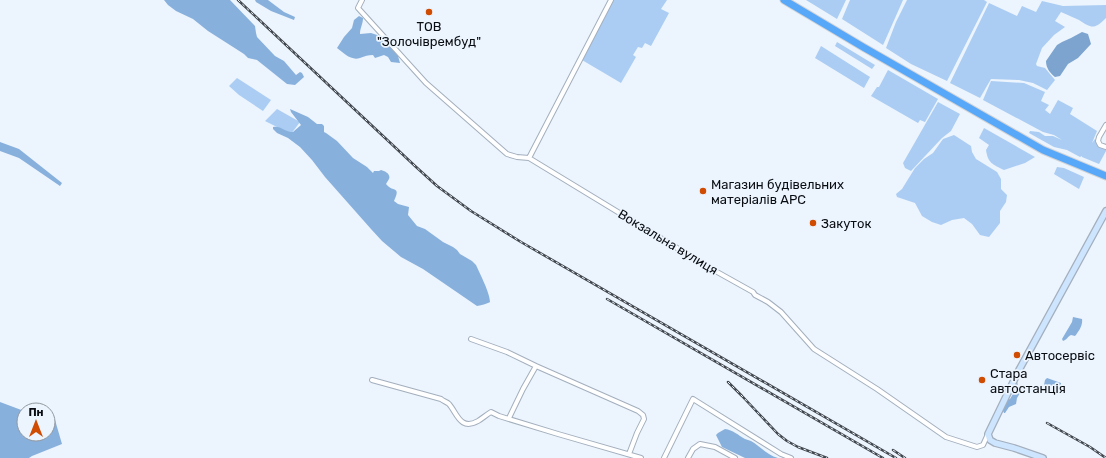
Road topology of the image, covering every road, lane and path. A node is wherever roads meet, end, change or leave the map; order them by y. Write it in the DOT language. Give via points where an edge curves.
graph roads {
  1 [pos="362,0"];
  2 [pos="610,0"];
  3 [pos="784,0"];
  4 [pos="1106,125"];
  5 [pos="1106,147"];
  6 [pos="529,158"];
  7 [pos="1106,176"];
  8 [pos="1106,211"];
  9 [pos="471,339"];
  10 [pos="536,366"];
  11 [pos="372,380"];
  12 [pos="509,418"];
  13 [pos="988,434"];
  14 [pos="629,454"];
  15 [pos="641,458"];
  16 [pos="664,458"];
  17 [pos="688,458"];
  18 [pos="735,458"];
  19 [pos="791,458"];
  20 [pos="1043,458"];
  1 -- 6 [label="street, Вокзальна вулиця" via="358,8 426,83 507,154"];
  2 -- 6 [label="street"];
  3 -- 7 [label="highway" via="1043,150"];
  4 -- 5 [label="street" via="1098,141"];
  6 -- 13 [label="street, Вокзальна вулиця" via="768,302 781,312 814,349 946,437 977,447 983,445"];
  8 -- 13 [label="street" via="1041,329"];
  9 -- 10 [label="street"];
  10 -- 12 [label="street"];
  10 -- 14 [label="street" via="643,415 644,419"];
  11 -- 12 [label="street" via="441,399 464,423 478,421 491,412"];
  12 -- 14 [label="street"];
  13 -- 20 [label="street" via="995,444"];
  14 -- 15 [label="street"];
  16 -- 19 [label="street" via="693,399"];
  17 -- 18 [label="street" via="693,448 700,444 715,447"];
}
